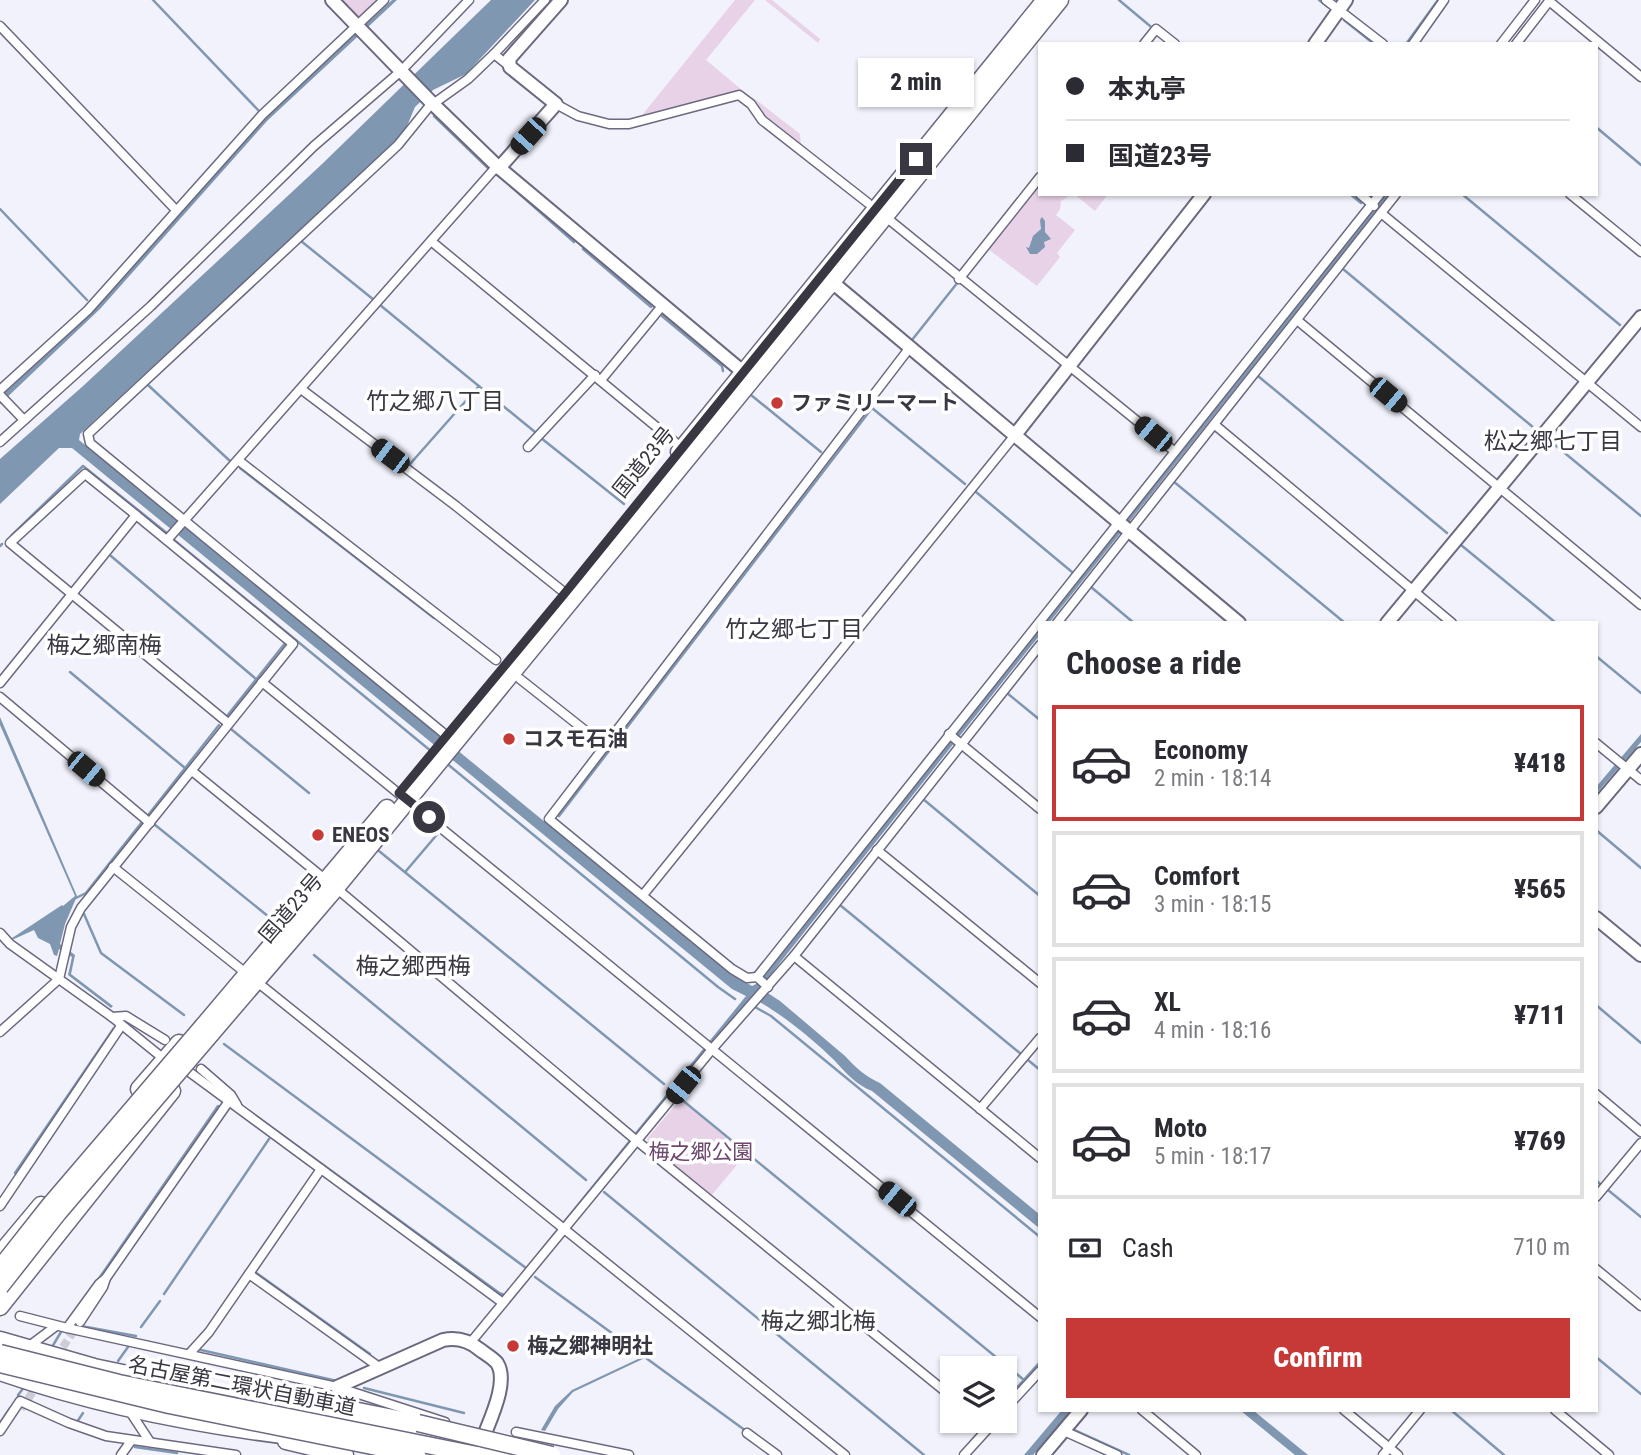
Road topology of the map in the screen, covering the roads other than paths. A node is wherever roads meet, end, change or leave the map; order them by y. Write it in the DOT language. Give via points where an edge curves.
graph roads {
  1 [pos="332,0"];
  2 [pos="384,0"];
  3 [pos="469,0"];
  4 [pos="545,0"];
  5 [pos="561,0"];
  6 [pos="1045,0"];
  7 [pos="1060,0"];
  8 [pos="1326,0"];
  9 [pos="1444,0"];
  10 [pos="1535,0"];
  11 [pos="1550,0"];
  12 [pos="1342,5"];
  13 [pos="0,26"];
  14 [pos="361,30"];
  15 [pos="1146,42"];
  16 [pos="1172,42"];
  17 [pos="1316,42"];
  18 [pos="1381,42"];
  19 [pos="1414,42"];
  20 [pos="1502,42"];
  21 [pos="1518,42"];
  22 [pos="494,54"];
  23 [pos="510,67"];
  24 [pos="403,74"];
  25 [pos="1641,77"];
  26 [pos="431,103"];
  27 [pos="556,104"];
  28 [pos="498,167"];
  29 [pos="1038,180"];
  30 [pos="1202,196"];
  31 [pos="1362,196"];
  32 [pos="1378,196"];
  33 [pos="1394,196"];
  34 [pos="1572,196"];
  35 [pos="868,202"];
  36 [pos="1372,204"];
  37 [pos="176,210"];
  38 [pos="1381,212"];
  39 [pos="892,222"];
  40 [pos="431,241"];
  41 [pos="1641,252"];
  42 [pos="827,278"];
  43 [pos="959,279"];
  44 [pos="662,306"];
  45 [pos="1641,317"];
  46 [pos="1297,320"];
  47 [pos="911,346"];
  48 [pos="1069,366"];
  49 [pos="747,376"];
  50 [pos="598,377"];
  51 [pos="1587,382"];
  52 [pos="301,389"];
  53 [pos="0,390"];
  54 [pos="3,398"];
  55 [pos="24,420"];
  56 [pos="1214,425"];
  57 [pos="1641,427"];
  58 [pos="1015,435"];
  59 [pos="0,442"];
  60 [pos="528,447"];
  61 [pos="682,448"];
  62 [pos="1174,451"];
  63 [pos="238,460"];
  64 [pos="1499,487"];
  65 [pos="136,515"];
  66 [pos="184,521"];
  67 [pos="1117,522"];
  68 [pos="1128,531"];
  69 [pos="170,537"];
  70 [pos="1413,591"];
  71 [pos="565,593"];
  72 [pos="72,596"];
  73 [pos="1641,605"];
  74 [pos="1039,621"];
  75 [pos="1059,621"];
  76 [pos="1237,621"];
  77 [pos="1389,621"];
  78 [pos="1450,621"];
  79 [pos="1038,622"];
  80 [pos="1038,648"];
  81 [pos="496,660"];
  82 [pos="520,679"];
  83 [pos="262,681"];
  84 [pos="0,683"];
  85 [pos="0,697"];
  86 [pos="228,723"];
  87 [pos="949,734"];
  88 [pos="449,739"];
  89 [pos="961,744"];
  90 [pos="1598,745"];
  91 [pos="606,747"];
  92 [pos="1641,754"];
  93 [pos="1623,765"];
  94 [pos="192,771"];
  95 [pos="1641,780"];
  96 [pos="403,797"];
  97 [pos="1598,804"];
  98 [pos="1038,807"];
  99 [pos="150,823"];
  100 [pos="877,850"];
  101 [pos="113,867"];
  102 [pos="331,884"];
  103 [pos="643,895"];
  104 [pos="1598,920"];
  105 [pos="4,939"];
  106 [pos="1641,955"];
  107 [pos="794,956"];
  108 [pos="252,978"];
  109 [pos="757,978"];
  110 [pos="59,979"];
  111 [pos="1038,981"];
  112 [pos="766,987"];
  113 [pos="112,1017"];
  114 [pos="121,1026"];
  115 [pos="207,1030"];
  116 [pos="0,1032"];
  117 [pos="165,1040"];
  118 [pos="1038,1040"];
  119 [pos="710,1045"];
  120 [pos="164,1059"];
  121 [pos="195,1070"];
  122 [pos="1598,1096"];
  123 [pos="229,1101"];
  124 [pos="238,1108"];
  125 [pos="979,1109"];
  126 [pos="1641,1132"];
  127 [pos="634,1139"];
  128 [pos="1641,1143"];
  129 [pos="1038,1156"];
  130 [pos="321,1169"];
  131 [pos="1598,1195"];
  132 [pos="0,1206"];
  133 [pos="562,1225"];
  134 [pos="3,1243"];
  135 [pos="0,1268"];
  136 [pos="1598,1271"];
  137 [pos="249,1274"];
  138 [pos="106,1278"];
  139 [pos="0,1287"];
  140 [pos="503,1303"];
  141 [pos="1641,1306"];
  142 [pos="0,1307"];
  143 [pos="1038,1315"];
  144 [pos="20,1316"];
  145 [pos="80,1322"];
  146 [pos="56,1326"];
  147 [pos="67,1328"];
  148 [pos="0,1340"];
  149 [pos="471,1342"];
  150 [pos="25,1349"];
  151 [pos="0,1352"];
  152 [pos="190,1353"];
  153 [pos="0,1364"];
  154 [pos="379,1367"];
  155 [pos="114,1371"];
  156 [pos="0,1372"];
  157 [pos="1038,1373"];
  158 [pos="337,1387"];
  159 [pos="940,1387"];
  160 [pos="1017,1396"];
  161 [pos="21,1409"];
  162 [pos="129,1410"];
  163 [pos="1079,1412"];
  164 [pos="1144,1412"];
  165 [pos="1346,1412"];
  166 [pos="1418,1412"];
  167 [pos="1557,1412"];
  168 [pos="168,1417"];
  169 [pos="1064,1431"];
  170 [pos="0,1432"];
  171 [pos="252,1432"];
  172 [pos="516,1432"];
  173 [pos="747,1433"];
  174 [pos="984,1433"];
  175 [pos="0,1440"];
  176 [pos="131,1441"];
  177 [pos="150,1442"];
  178 [pos="573,1443"];
  179 [pos="480,1448"];
  180 [pos="1386,1451"];
  181 [pos="121,1455"];
  182 [pos="236,1455"];
  183 [pos="345,1455"];
  184 [pos="397,1455"];
  185 [pos="416,1455"];
  186 [pos="515,1455"];
  187 [pos="553,1455"];
  188 [pos="629,1455"];
  189 [pos="777,1455"];
  190 [pos="845,1455"];
  191 [pos="964,1455"];
  192 [pos="1043,1455"];
  193 [pos="1117,1455"];
  194 [pos="1196,1455"];
  195 [pos="1398,1455"];
  196 [pos="1609,1455"];
  1 -- 14 [label="street"];
  2 -- 14 [label="street"];
  3 -- 24 [label="street"];
  4 -- 22 [label="street"];
  5 -- 23 [label="street" via="509,59"];
  6 -- 42 [label="highway, 国道23号"];
  7 -- 42 [label="highway, 国道23号"];
  8 -- 12 [label="street"];
  9 -- 19 [label="street"];
  10 -- 20 [label="street"];
  11 -- 21 [label="street"];
  11 -- 25 [label="street"];
  12 -- 17 [label="street"];
  12 -- 18 [label="street"];
  13 -- 37 [label="street"];
  14 -- 24 [label="street"];
  14 -- 37 [label="street" via="262,115"];
  15 -- 16 [label="street" via="1156,29"];
  22 -- 23 [label="street"];
  22 -- 26 [label="street" via="468,79"];
  23 -- 27 [label="street"];
  24 -- 26 [label="street"];
  24 -- 55 [label="street" via="314,146 152,306"];
  26 -- 28 [label="street"];
  26 -- 66 [label="street" via="398,145 88,433 89,443"];
  27 -- 28 [label="street"];
  27 -- 35 [label="street" via="578,116 629,124 739,95 762,120"];
  28 -- 40 [label="street"];
  28 -- 44 [label="street"];
  29 -- 43 [label="street"];
  30 -- 48 [label="street"];
  31 -- 36 [label="street"];
  32 -- 36 [label="street"];
  33 -- 38 [label="street"];
  34 -- 41 [label="street"];
  36 -- 38 [label="street"];
  36 -- 62 [label="street"];
  37 -- 53 [label="street" via="88,310"];
  38 -- 46 [label="street"];
  38 -- 51 [label="street"];
  39 -- 43 [label="street"];
  40 -- 50 [label="street"];
  40 -- 52 [label="street"];
  42 -- 47 [label="street"];
  42 -- 49 [label="highway, 国道23号"];
  43 -- 48 [label="street"];
  44 -- 49 [label="street"];
  44 -- 50 [label="street"];
  45 -- 51 [label="street"];
  46 -- 56 [label="street"];
  46 -- 64 [label="street"];
  47 -- 58 [label="street"];
  47 -- 91 [label="street"];
  48 -- 58 [label="street"];
  48 -- 62 [label="street"];
  49 -- 61 [label="highway, 国道23号"];
  49 -- 88 [label="highway, 国道23号"];
  50 -- 60 [label="street"];
  50 -- 61 [label="street"];
  51 -- 57 [label="street"];
  51 -- 64 [label="street"];
  52 -- 63 [label="street"];
  52 -- 71 [label="street"];
  54 -- 55 [label="street"];
  55 -- 59 [label="street"];
  56 -- 68 [label="street"];
  56 -- 70 [label="street"];
  58 -- 67 [label="street"];
  58 -- 103 [label="street"];
  61 -- 71 [label="highway, 国道23号"];
  62 -- 67 [label="street"];
  63 -- 66 [label="street"];
  63 -- 81 [label="street"];
  64 -- 70 [label="street"];
  64 -- 73 [label="street"];
  65 -- 69 [label="street"];
  65 -- 72 [label="street"];
  65 -- 72 [label="street" via="85,474 10,543"];
  66 -- 69 [label="street"];
  66 -- 88 [label="street"];
  67 -- 68 [label="street"];
  67 -- 74 [label="street"];
  68 -- 75 [label="street"];
  68 -- 76 [label="street"];
  69 -- 83 [label="street" via="293,644"];
  70 -- 77 [label="street"];
  70 -- 78 [label="street"];
  71 -- 88 [label="highway, 国道23号"];
  72 -- 84 [label="street"];
  72 -- 86 [label="street"];
  79 -- 87 [label="street"];
  80 -- 89 [label="street"];
  82 -- 91 [label="street"];
  83 -- 86 [label="street"];
  83 -- 96 [label="street"];
  85 -- 99 [label="street"];
  86 -- 94 [label="street"];
  87 -- 89 [label="street"];
  87 -- 109 [label="street"];
  88 -- 96 [label="highway, 国道23号"];
  89 -- 98 [label="street"];
  89 -- 100 [label="street"];
  90 -- 93 [label="street"];
  91 -- 103 [label="street" via="548,819"];
  92 -- 93 [label="street"];
  93 -- 95 [label="street"];
  93 -- 97 [label="street"];
  94 -- 99 [label="street"];
  94 -- 102 [label="street"];
  96 -- 102 [label="highway, 国道23号"];
  96 -- 119 [label="street"];
  99 -- 101 [label="street"];
  100 -- 107 [label="street"];
  100 -- 111 [label="street"];
  101 -- 108 [label="street"];
  101 -- 110 [label="street" via="80,908"];
  102 -- 108 [label="highway, 国道23号"];
  102 -- 127 [label="street"];
  103 -- 109 [label="street" via="733,969 747,978"];
  104 -- 106 [label="street"];
  105 -- 110 [label="street"];
  107 -- 112 [label="street"];
  107 -- 125 [label="street"];
  108 -- 115 [label="highway, 国道23号"];
  108 -- 120 [label="highway" via="197,1022"];
  108 -- 121 [label="highway" via="242,1007"];
  108 -- 133 [label="street"];
  109 -- 112 [label="street"];
  110 -- 113 [label="street"];
  110 -- 116 [label="street"];
  112 -- 119 [label="street"];
  113 -- 114 [label="street"];
  113 -- 117 [label="street" via="126,1016"];
  114 -- 120 [label="street"];
  114 -- 132 [label="street"];
  115 -- 135 [label="highway, 国道23号, bridge" via="75,1175"];
  115 -- 139 [label="highway, 国道23号, bridge"];
  118 -- 125 [label="street"];
  119 -- 127 [label="street"];
  119 -- 143 [label="street"];
  120 -- 134 [label="highway"];
  121 -- 123 [label="street"];
  121 -- 124 [label="street" via="231,1095"];
  121 -- 142 [label="highway"];
  122 -- 126 [label="street"];
  123 -- 124 [label="street"];
  123 -- 138 [label="street"];
  124 -- 130 [label="street"];
  125 -- 129 [label="street"];
  127 -- 133 [label="street"];
  127 -- 159 [label="street"];
  128 -- 131 [label="street"];
  130 -- 137 [label="street"];
  130 -- 140 [label="street"];
  133 -- 140 [label="street"];
  133 -- 190 [label="street"];
  136 -- 141 [label="street"];
  137 -- 152 [label="street"];
  137 -- 154 [label="street"];
  138 -- 145 [label="street"];
  138 -- 147 [label="street"];
  140 -- 149 [label="street"];
  144 -- 146 [label="street"];
  146 -- 147 [label="street"];
  146 -- 150 [label="street"];
  147 -- 152 [label="street"];
  148 -- 150 [label="highway"];
  149 -- 154 [label="street" via="443,1340"];
  149 -- 179 [label="street" via="497,1363 500,1375 500,1391"];
  150 -- 155 [label="highway"];
  151 -- 168 [label="highway"];
  151 -- 179 [label="highway, 名古屋第二環状自動車道, bridge" via="119,1383"];
  152 -- 158 [label="street"];
  153 -- 185 [label="highway, 名古屋第二環状自動車道, bridge" via="158,1403"];
  154 -- 158 [label="street"];
  155 -- 179 [label="highway"];
  155 -- 187 [label="highway, bridge" via="418,1423"];
  156 -- 162 [label="highway"];
  157 -- 160 [label="street"];
  158 -- 179 [label="street"];
  161 -- 175 [label="street"];
  162 -- 168 [label="highway"];
  162 -- 177 [label="street"];
  163 -- 169 [label="street"];
  164 -- 194 [label="street"];
  165 -- 180 [label="street"];
  166 -- 180 [label="street"];
  167 -- 196 [label="street"];
  168 -- 171 [label="highway"];
  169 -- 192 [label="street"];
  169 -- 193 [label="street"];
  170 -- 176 [label="street" via="20,1401 69,1423"];
  171 -- 183 [label="highway"];
  171 -- 184 [label="highway"];
  172 -- 178 [label="street"];
  173 -- 189 [label="street"];
  174 -- 191 [label="street"];
  176 -- 177 [label="street"];
  176 -- 181 [label="street"];
  177 -- 182 [label="street"];
  178 -- 187 [label="street"];
  178 -- 188 [label="street"];
  179 -- 186 [label="highway"];
  180 -- 195 [label="street"];
}
